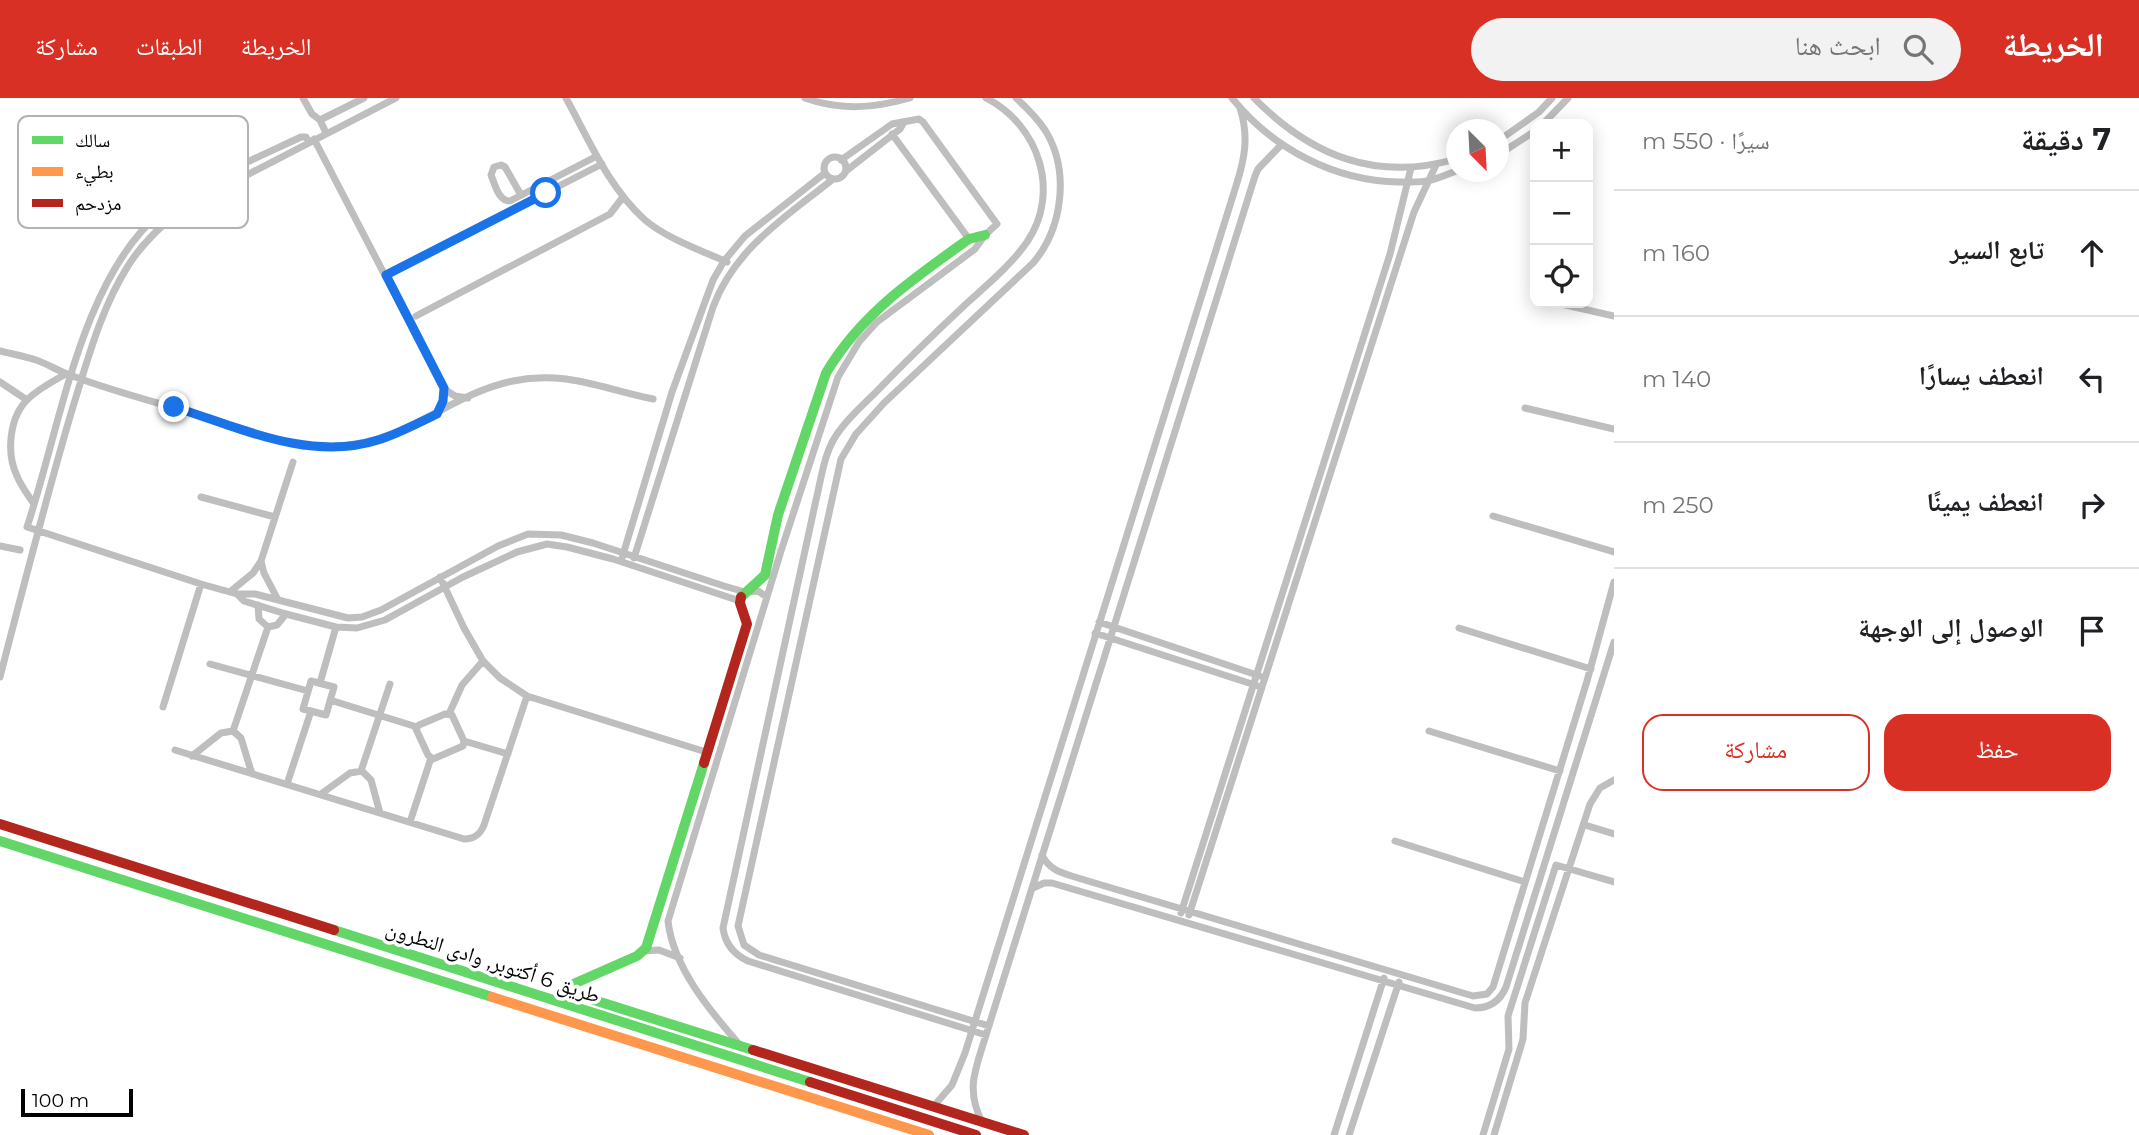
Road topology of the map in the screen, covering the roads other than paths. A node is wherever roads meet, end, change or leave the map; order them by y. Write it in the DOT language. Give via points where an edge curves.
graph roads {
  1 [pos="303,98"];
  2 [pos="365,98"];
  3 [pos="396,98"];
  4 [pos="566,98"];
  5 [pos="806,98"];
  6 [pos="909,98"];
  7 [pos="986,98"];
  8 [pos="1016,98"];
  9 [pos="1232,98"];
  10 [pos="1254,98"];
  11 [pos="1552,98"];
  12 [pos="1568,98"];
  13 [pos="1240,108"];
  14 [pos="1548,119"];
  15 [pos="320,120"];
  16 [pos="904,122"];
  17 [pos="327,133"];
  18 [pos="892,134"];
  19 [pos="1509,134"];
  20 [pos="1530,134"];
  21 [pos="311,141"];
  22 [pos="1282,144"];
  23 [pos="1509,148"];
  24 [pos="597,156"];
  25 [pos="1338,156"];
  26 [pos="841,160"];
  27 [pos="1446,162"];
  28 [pos="248,163"];
  29 [pos="602,163"];
  30 [pos="1436,165"];
  31 [pos="1242,166"];
  32 [pos="1411,168"];
  33 [pos="1258,169"];
  34 [pos="1331,169"];
  35 [pos="846,171"];
  36 [pos="825,173"];
  37 [pos="248,174"];
  38 [pos="1446,175"];
  39 [pos="833,179"];
  40 [pos="1430,180"];
  41 [pos="1408,182"];
  42 [pos="521,195"];
  43 [pos="623,197"];
  44 [pos="145,228"];
  45 [pos="159,228"];
  46 [pos="985,235"];
  47 [pos="969,239"];
  48 [pos="724,261"];
  49 [pos="734,265"];
  50 [pos="933,272"];
  51 [pos="386,275"];
  52 [pos="1579,308"];
  53 [pos="416,316"];
  54 [pos="1614,316"];
  55 [pos="0,351"];
  56 [pos="69,375"];
  57 [pos="82,379"];
  58 [pos="0,382"];
  59 [pos="444,388"];
  60 [pos="468,398"];
  61 [pos="653,399"];
  62 [pos="27,400"];
  63 [pos="1525,408"];
  64 [pos="666,412"];
  65 [pos="437,414"];
  66 [pos="678,416"];
  67 [pos="1614,429"];
  68 [pos="293,462"];
  69 [pos="201,497"];
  70 [pos="34,504"];
  71 [pos="1493,516"];
  72 [pos="275,517"];
  73 [pos="38,531"];
  74 [pos="0,545"];
  75 [pos="776,550"];
  76 [pos="20,551"];
  77 [pos="1614,552"];
  78 [pos="634,557"];
  79 [pos="622,558"];
  80 [pos="261,561"];
  81 [pos="632,566"];
  82 [pos="800,576"];
  83 [pos="440,577"];
  84 [pos="814,579"];
  85 [pos="1614,582"];
  86 [pos="201,584"];
  87 [pos="724,586"];
  88 [pos="445,587"];
  89 [pos="234,592"];
  90 [pos="721,595"];
  91 [pos="742,596"];
  92 [pos="1612,596"];
  93 [pos="767,597"];
  94 [pos="278,600"];
  95 [pos="258,605"];
  96 [pos="286,614"];
  97 [pos="1099,622"];
  98 [pos="268,627"];
  99 [pos="336,627"];
  100 [pos="1114,627"];
  101 [pos="1458,628"];
  102 [pos="1095,633"];
  103 [pos="1110,638"];
  104 [pos="1614,642"];
  105 [pos="483,661"];
  106 [pos="210,664"];
  107 [pos="1591,669"];
  108 [pos="251,675"];
  109 [pos="0,677"];
  110 [pos="1260,677"];
  111 [pos="735,681"];
  112 [pos="320,683"];
  113 [pos="390,684"];
  114 [pos="1257,686"];
  115 [pos="308,691"];
  116 [pos="527,696"];
  117 [pos="330,700"];
  118 [pos="163,707"];
  119 [pos="311,711"];
  120 [pos="449,714"];
  121 [pos="380,716"];
  122 [pos="417,727"];
  123 [pos="1429,731"];
  124 [pos="233,732"];
  125 [pos="464,741"];
  126 [pos="174,750"];
  127 [pos="706,752"];
  128 [pos="508,754"];
  129 [pos="192,756"];
  130 [pos="430,758"];
  131 [pos="361,771"];
  132 [pos="1560,771"];
  133 [pos="252,774"];
  134 [pos="1613,782"];
  135 [pos="287,783"];
  136 [pos="321,794"];
  137 [pos="380,813"];
  138 [pos="410,822"];
  139 [pos="0,824"];
  140 [pos="1585,825"];
  141 [pos="682,830"];
  142 [pos="694,833"];
  143 [pos="1614,834"];
  144 [pos="0,841"];
  145 [pos="1395,841"];
  146 [pos="678,845"];
  147 [pos="690,848"];
  148 [pos="1042,855"];
  149 [pos="1571,870"];
  150 [pos="667,882"];
  151 [pos="1525,882"];
  152 [pos="1614,883"];
  153 [pos="678,886"];
  154 [pos="1032,888"];
  155 [pos="1546,895"];
  156 [pos="1560,900"];
  157 [pos="660,904"];
  158 [pos="671,908"];
  159 [pos="1186,910"];
  160 [pos="1183,922"];
  161 [pos="643,951"];
  162 [pos="680,959"];
  163 [pos="1387,971"];
  164 [pos="1401,975"];
  165 [pos="1382,981"];
  166 [pos="1398,985"];
  167 [pos="975,1022"];
  168 [pos="989,1026"];
  169 [pos="972,1031"];
  170 [pos="986,1035"];
  171 [pos="741,1048"];
  172 [pos="965,1053"];
  173 [pos="979,1057"];
  174 [pos="1357,1063"];
  175 [pos="1371,1067"];
  176 [pos="933,1107"];
  177 [pos="982,1122"];
  178 [pos="929,1135"];
  179 [pos="975,1135"];
  180 [pos="1024,1135"];
  181 [pos="1334,1135"];
  182 [pos="1349,1135"];
  183 [pos="1483,1135"];
  184 [pos="1494,1135"];
  1 -- 15 [label="street"];
  2 -- 15 [label="street"];
  3 -- 17 [label="street"];
  4 -- 24 [label="street"];
  5 -- 6 [label="street" via="856,107"];
  7 -- 82 [label="street" via="1016,120 1037,152 1044,187 1038,221 1011,261 905,361 838,433 827,454"];
  8 -- 84 [label="street" via="1045,131 1056,158 1060,195 1051,235 1033,263 884,403 851,441 839,464"];
  9 -- 13 [label="street"];
  10 -- 25 [label="street" via="1306,142"];
  11 -- 19 [label="street"];
  12 -- 14 [label="street"];
  13 -- 22 [label="street"];
  13 -- 31 [label="street" via="1246,134"];
  15 -- 17 [label="street"];
  16 -- 18 [label="street"];
  16 -- 26 [label="street" via="892,124"];
  16 -- 46 [label="street" via="923,121 995,219 996,226"];
  17 -- 21 [label="street"];
  18 -- 35 [label="street"];
  18 -- 47 [label="street"];
  20 -- 23 [label="street"];
  21 -- 28 [label="street" via="301,137"];
  21 -- 37 [label="street"];
  21 -- 51 [label="street"];
  22 -- 33 [label="street"];
  22 -- 34 [label="street"];
  24 -- 29 [label="street"];
  24 -- 42 [label="street"];
  25 -- 32 [label="street"];
  25 -- 34 [label="street"];
  26 -- 35 [label="street"];
  26 -- 36 [label="street" via="829,159"];
  27 -- 30 [label="street"];
  29 -- 43 [label="street"];
  29 -- 51 [label="street"];
  30 -- 32 [label="street"];
  30 -- 40 [label="street"];
  31 -- 33 [label="street"];
  31 -- 97 [label="street"];
  32 -- 41 [label="street"];
  33 -- 100 [label="street"];
  34 -- 41 [label="street" via="1355,177"];
  35 -- 39 [label="street"];
  36 -- 39 [label="street"];
  36 -- 48 [label="street" via="754,229"];
  38 -- 40 [label="street"];
  39 -- 49 [label="street" via="761,236"];
  40 -- 41 [label="street"];
  40 -- 110 [label="street" via="1414,212"];
  41 -- 110 [label="street"];
  42 -- 42 [label="street" via="510,201 502,199 491,175 494,167 505,167"];
  43 -- 48 [label="street" via="652,225"];
  43 -- 53 [label="street" via="610,214"];
  44 -- 56 [label="street" via="109,276"];
  45 -- 57 [label="street" via="119,281"];
  46 -- 47 [label="street"];
  46 -- 50 [label="street" via="975,249"];
  47 -- 50 [label="street"];
  48 -- 49 [label="street"];
  48 -- 64 [label="street" via="703,303"];
  49 -- 66 [label="street" via="713,307"];
  50 -- 75 [label="street" via="861,322 833,359 778,515"];
  51 -- 59 [label="street"];
  52 -- 54 [label="street"];
  55 -- 56 [label="street" via="34,359"];
  56 -- 57 [label="street"];
  56 -- 62 [label="street"];
  56 -- 70 [label="street"];
  57 -- 65 [label="street" via="270,439 300,444 333,447 376,441"];
  57 -- 73 [label="street"];
  58 -- 62 [label="street"];
  59 -- 60 [label="street"];
  59 -- 65 [label="street"];
  60 -- 61 [label="street" via="503,383 544,377 582,380"];
  60 -- 65 [label="street"];
  62 -- 70 [label="street" via="15,419 12,456 17,476"];
  63 -- 67 [label="street"];
  64 -- 66 [label="street"];
  64 -- 79 [label="street"];
  66 -- 78 [label="street"];
  68 -- 72 [label="street"];
  69 -- 72 [label="street"];
  70 -- 73 [label="street" via="27,527"];
  71 -- 77 [label="street"];
  72 -- 80 [label="street"];
  73 -- 86 [label="street"];
  73 -- 109 [label="street"];
  74 -- 76 [label="street"];
  75 -- 91 [label="street" via="762,579"];
  75 -- 93 [label="street"];
  78 -- 79 [label="street"];
  78 -- 81 [label="street"];
  78 -- 87 [label="street"];
  79 -- 81 [label="street"];
  79 -- 83 [label="street" via="575,538 528,534"];
  79 -- 88 [label="street" via="557,544 538,545"];
  80 -- 89 [label="street"];
  80 -- 94 [label="street"];
  81 -- 90 [label="street"];
  82 -- 84 [label="street"];
  82 -- 169 [label="street" via="724,919 724,936 733,952 748,961"];
  83 -- 88 [label="street"];
  83 -- 94 [label="street" via="362,617 338,616"];
  84 -- 167 [label="street" via="738,917 741,940 760,955"];
  85 -- 92 [label="street"];
  86 -- 89 [label="street"];
  86 -- 118 [label="street"];
  87 -- 90 [label="street"];
  87 -- 91 [label="street"];
  88 -- 99 [label="street" via="378,623"];
  88 -- 105 [label="street"];
  89 -- 94 [label="street"];
  89 -- 95 [label="street"];
  90 -- 91 [label="street"];
  91 -- 93 [label="street" via="758,590"];
  91 -- 111 [label="street" via="748,620"];
  92 -- 107 [label="street"];
  93 -- 111 [label="street"];
  95 -- 96 [label="street"];
  95 -- 98 [label="street" via="259,619"];
  96 -- 98 [label="street" via="277,625"];
  96 -- 99 [label="street"];
  97 -- 100 [label="street"];
  97 -- 102 [label="street"];
  98 -- 108 [label="street"];
  99 -- 112 [label="street"];
  100 -- 103 [label="street"];
  100 -- 110 [label="street"];
  101 -- 107 [label="street"];
  102 -- 103 [label="street"];
  102 -- 167 [label="street"];
  103 -- 114 [label="street"];
  103 -- 148 [label="street"];
  104 -- 166 [label="street" via="1501,996 1490,1006 1475,1008"];
  105 -- 116 [label="street"];
  105 -- 120 [label="street" via="462,685"];
  106 -- 108 [label="street"];
  107 -- 132 [label="street"];
  108 -- 115 [label="street"];
  108 -- 124 [label="street"];
  110 -- 114 [label="street"];
  111 -- 127 [label="street"];
  111 -- 142 [label="street"];
  112 -- 115 [label="street" via="310,681"];
  112 -- 117 [label="street" via="334,687"];
  113 -- 121 [label="street"];
  114 -- 159 [label="street"];
  115 -- 119 [label="street" via="303,709"];
  116 -- 127 [label="street"];
  116 -- 128 [label="street"];
  117 -- 119 [label="street" via="326,715"];
  117 -- 121 [label="street"];
  119 -- 135 [label="street"];
  120 -- 122 [label="street"];
  120 -- 125 [label="street"];
  121 -- 122 [label="street"];
  121 -- 131 [label="street"];
  122 -- 130 [label="street"];
  123 -- 132 [label="street"];
  124 -- 129 [label="street" via="221,733"];
  124 -- 133 [label="street" via="241,738"];
  125 -- 128 [label="street"];
  125 -- 130 [label="street" via="463,746"];
  126 -- 129 [label="street"];
  127 -- 141 [label="street"];
  128 -- 138 [label="street" via="477,836 464,838"];
  129 -- 133 [label="street"];
  130 -- 138 [label="street"];
  131 -- 136 [label="street" via="350,773"];
  131 -- 137 [label="street" via="370,778"];
  132 -- 151 [label="street"];
  133 -- 135 [label="street"];
  134 -- 140 [label="street" via="1593,798"];
  135 -- 136 [label="street"];
  136 -- 137 [label="street"];
  137 -- 138 [label="street"];
  139 -- 179 [label="street, طريق 6 أكتوبر, وادى النطرون"];
  140 -- 143 [label="street"];
  140 -- 149 [label="street"];
  141 -- 142 [label="street"];
  141 -- 146 [label="street"];
  142 -- 147 [label="street"];
  144 -- 178 [label="street, طريق 6 أكتوبر, وادى النطرون"];
  145 -- 151 [label="street"];
  146 -- 147 [label="street"];
  146 -- 150 [label="street"];
  147 -- 153 [label="street"];
  148 -- 154 [label="street"];
  148 -- 159 [label="street" via="1055,870"];
  149 -- 152 [label="street"];
  149 -- 155 [label="street" via="1556,864"];
  149 -- 156 [label="street"];
  150 -- 153 [label="street"];
  150 -- 157 [label="street"];
  151 -- 164 [label="street" via="1487,994 1473,996"];
  153 -- 158 [label="street"];
  154 -- 160 [label="street" via="1052,883"];
  154 -- 168 [label="street"];
  155 -- 156 [label="street"];
  155 -- 183 [label="street" via="1508,1016 1509,1049"];
  156 -- 184 [label="street" via="1525,1003 1523,1039"];
  157 -- 158 [label="street"];
  157 -- 161 [label="street"];
  158 -- 162 [label="street" via="669,926"];
  159 -- 160 [label="street"];
  159 -- 163 [label="street"];
  160 -- 165 [label="street"];
  161 -- 162 [label="street" via="659,950"];
  161 -- 171 [label="street" via="565,991"];
  162 -- 171 [label="street" via="705,1004"];
  163 -- 164 [label="street"];
  163 -- 165 [label="street"];
  164 -- 166 [label="street"];
  165 -- 166 [label="street"];
  165 -- 174 [label="street"];
  166 -- 175 [label="street"];
  167 -- 168 [label="street"];
  167 -- 169 [label="street"];
  168 -- 170 [label="street"];
  169 -- 170 [label="street"];
  169 -- 172 [label="street"];
  170 -- 173 [label="street"];
  171 -- 176 [label="street"];
  172 -- 173 [label="street"];
  172 -- 176 [label="street" via="952,1085"];
  173 -- 177 [label="street" via="972,1088"];
  174 -- 175 [label="street"];
  174 -- 181 [label="street"];
  175 -- 182 [label="street"];
  176 -- 177 [label="street"];
  177 -- 180 [label="street"];
}
